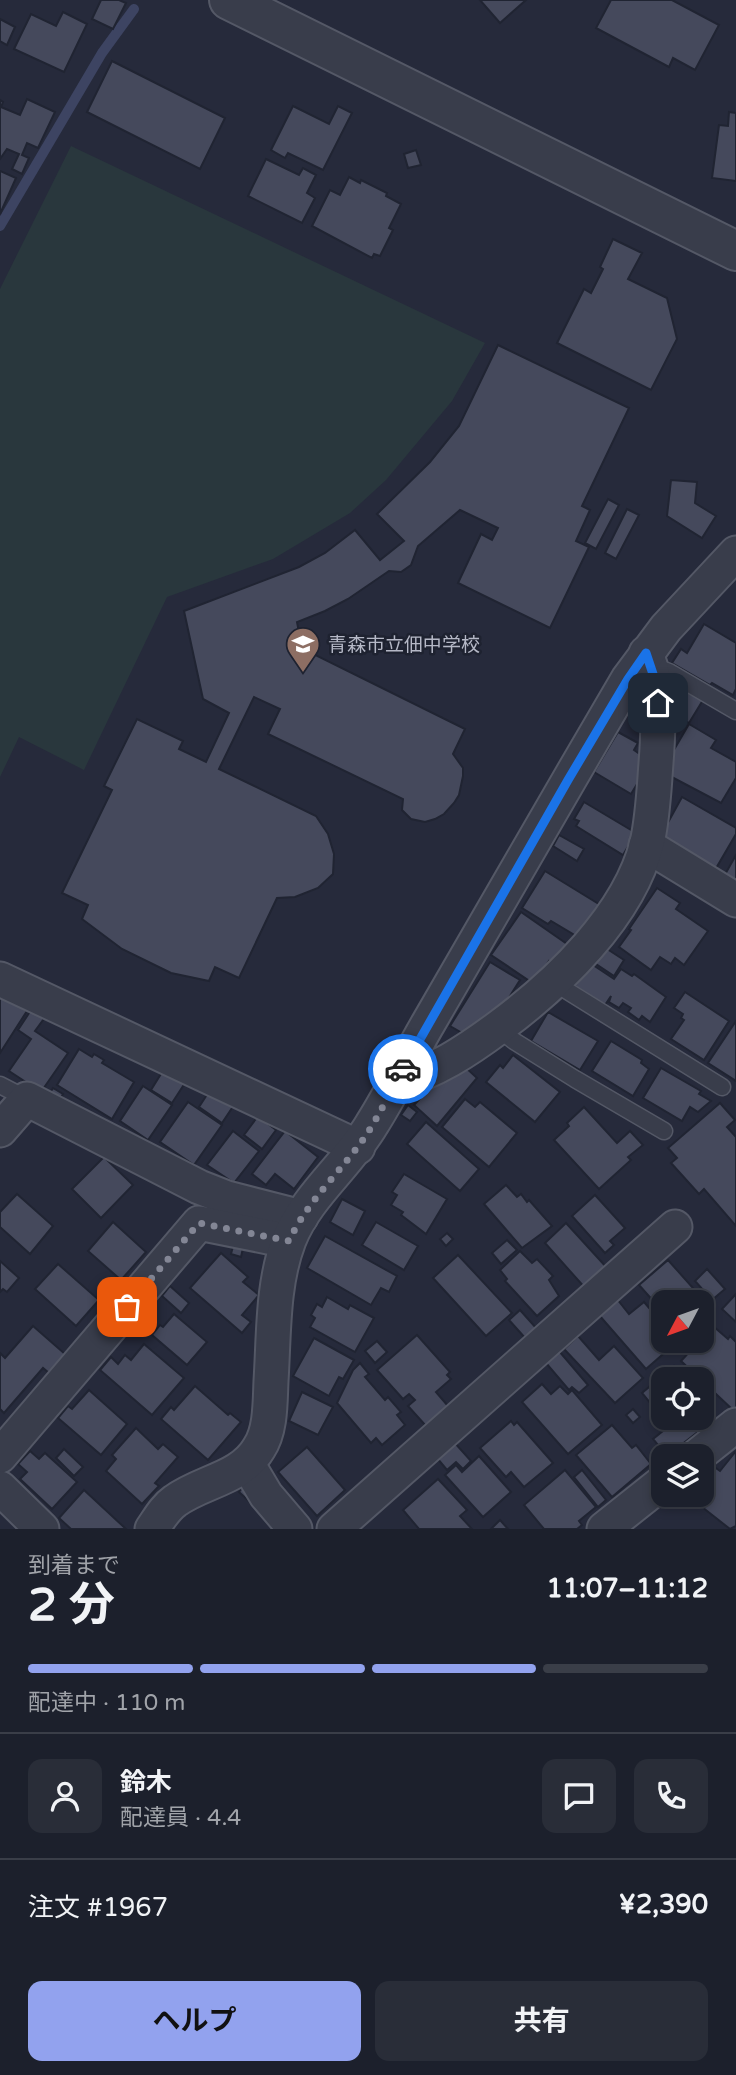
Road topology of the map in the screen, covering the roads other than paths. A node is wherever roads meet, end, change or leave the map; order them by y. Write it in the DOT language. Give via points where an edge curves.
graph roads {
  1 [pos="229,0"];
  2 [pos="736,251"];
  3 [pos="736,553"];
  4 [pos="648,659"];
  5 [pos="736,711"];
  6 [pos="646,845"];
  7 [pos="736,900"];
  8 [pos="0,979"];
  9 [pos="553,982"];
  10 [pos="498,1028"];
  11 [pos="396,1082"];
  12 [pos="722,1087"];
  13 [pos="14,1092"];
  14 [pos="0,1130"];
  15 [pos="664,1130"];
  16 [pos="358,1147"];
  17 [pos="211,1192"];
  18 [pos="199,1223"];
  19 [pos="675,1227"];
  20 [pos="295,1229"];
  21 [pos="736,1425"];
  22 [pos="712,1444"];
  23 [pos="0,1456"];
  24 [pos="247,1463"];
  25 [pos="0,1488"];
  26 [pos="651,1492"];
  27 [pos="42,1529"];
  28 [pos="152,1529"];
  29 [pos="295,1529"];
  30 [pos="334,1529"];
  31 [pos="604,1529"];
  1 -- 2 [label="street"];
  3 -- 4 [label="street"];
  4 -- 5 [label="lane"];
  4 -- 6 [label="street" via="655,680 659,726"];
  4 -- 11 [label="street" via="628,679"];
  6 -- 7 [label="street"];
  6 -- 9 [label="street" via="623,898"];
  8 -- 16 [label="street"];
  9 -- 10 [label="street"];
  9 -- 12 [label="lane"];
  10 -- 11 [label="street" via="438,1066"];
  10 -- 15 [label="lane"];
  11 -- 16 [label="street"];
  13 -- 14 [label="street"];
  13 -- 17 [label="street"];
  16 -- 20 [label="street"];
  17 -- 18 [label="street"];
  17 -- 20 [label="street"];
  18 -- 20 [label="street"];
  18 -- 23 [label="street"];
  19 -- 30 [label="street"];
  20 -- 24 [label="street" via="277,1291 270,1409 261,1445"];
  21 -- 22 [label="street"];
  24 -- 28 [label="street" via="177,1499"];
  24 -- 29 [label="street"];
  25 -- 27 [label="street"];
  26 -- 31 [label="street"];
}
